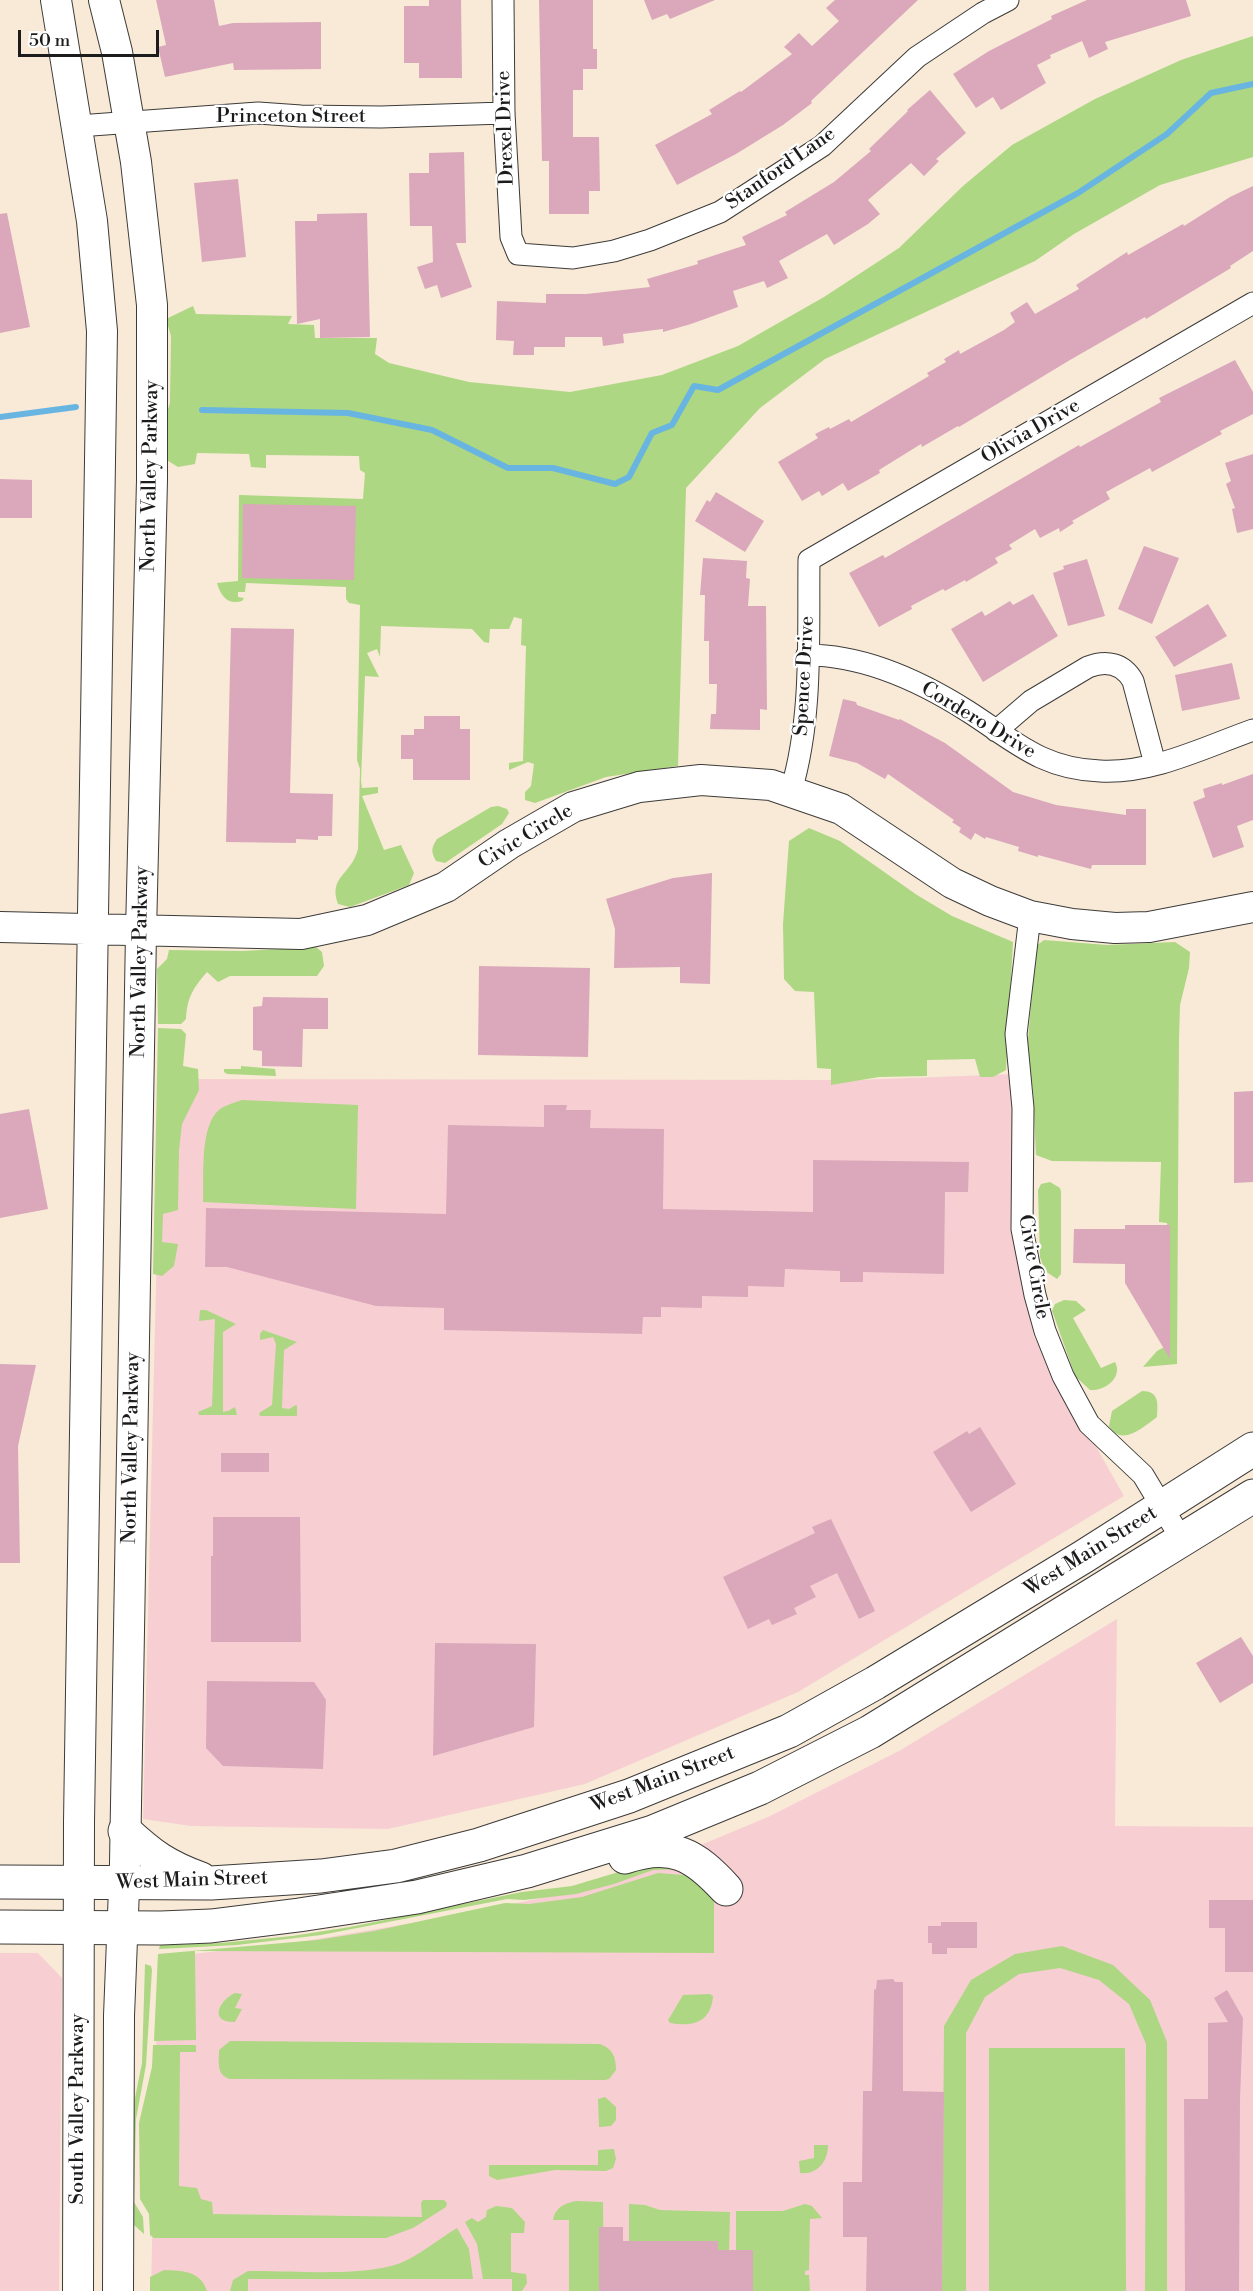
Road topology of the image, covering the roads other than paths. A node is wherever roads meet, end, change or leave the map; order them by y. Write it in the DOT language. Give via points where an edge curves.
graph roads {
  1 [pos="56,0"];
  2 [pos="104,0"];
  3 [pos="503,0"];
  4 [pos="1008,0"];
  5 [pos="504,113"];
  6 [pos="129,122"];
  7 [pos="78,126"];
  8 [pos="518,254"];
  9 [pos="1253,303"];
  10 [pos="809,560"];
  11 [pos="807,655"];
  12 [pos="1253,730"];
  13 [pos="996,731"];
  14 [pos="1155,764"];
  15 [pos="790,791"];
  16 [pos="1253,907"];
  17 [pos="1030,916"];
  18 [pos="0,927"];
  19 [pos="93,930"];
  20 [pos="141,932"];
  21 [pos="88,1281"];
  22 [pos="135,1291"];
  23 [pos="86,1419"];
  24 [pos="132,1421"];
  25 [pos="1253,1449"];
  26 [pos="1253,1496"];
  27 [pos="1162,1507"];
  28 [pos="84,1521"];
  29 [pos="130,1522"];
  30 [pos="1182,1540"];
  31 [pos="705,1765"];
  32 [pos="718,1806"];
  33 [pos="125,1831"];
  34 [pos="527,1871"];
  35 [pos="0,1882"];
  36 [pos="211,1883"];
  37 [pos="79,1884"];
  38 [pos="124,1884"];
  39 [pos="726,1889"];
  40 [pos="0,1926"];
  41 [pos="79,1928"];
  42 [pos="122,1928"];
  43 [pos="78,2256"];
  44 [pos="118,2257"];
  45 [pos="78,2291"];
  46 [pos="118,2291"];
  1 -- 7 [label="main road"];
  2 -- 6 [label="main road, North Valley Parkway"];
  3 -- 5 [label="street, Drexel Drive"];
  4 -- 8 [label="street, Stanford Lane" via="917,57 822,146 720,212 614,251 573,258"];
  5 -- 6 [label="street, Princeton Street" via="381,117 258,113"];
  5 -- 8 [label="street, Drexel Drive" via="511,237"];
  6 -- 7 [label="street, Princeton Street"];
  6 -- 20 [label="main road, North Valley Parkway" via="152,305 152,480"];
  7 -- 19 [label="main road" via="102,331"];
  9 -- 10 [label="street, Olivia Drive"];
  10 -- 11 [label="street, Spence Drive"];
  11 -- 13 [label="street, Cordero Drive" via="834,657 894,673 961,707"];
  11 -- 15 [label="street, Spence Drive" via="804,736"];
  12 -- 14 [label="street, Cordero Drive"];
  13 -- 14 [label="street, Cordero Drive" via="1024,750 1065,767 1102,772"];
  13 -- 14 [label="street" via="1030,701 1088,667 1109,663 1124,669 1133,681"];
  15 -- 17 [label="main road, Civic Circle" via="841,809 952,882"];
  15 -- 20 [label="main road, Civic Circle" via="771,784 701,780 639,787 573,807 446,887 367,920 301,934"];
  16 -- 17 [label="main road, Civic Circle" via="1149,927 1115,928"];
  17 -- 27 [label="street, Civic Circle" via="1016,1034 1023,1108 1022,1230 1035,1295 1063,1376 1089,1424 1143,1475"];
  18 -- 19 [label="main road, Civic Circle"];
  19 -- 20 [label="main road, Civic Circle"];
  19 -- 21 [label="main road"];
  20 -- 22 [label="main road, North Valley Parkway"];
  21 -- 22 [label="main road"];
  21 -- 23 [label="main road"];
  22 -- 24 [label="main road, North Valley Parkway"];
  23 -- 24 [label="main road"];
  23 -- 28 [label="main road"];
  24 -- 29 [label="main road, North Valley Parkway"];
  25 -- 27 [label="main road, West Main Street"];
  26 -- 30 [label="main road, West Main Street"];
  27 -- 30 [label="street, Civic Circle"];
  27 -- 31 [label="main road, West Main Street" via="875,1683 789,1731"];
  28 -- 29 [label="main road"];
  28 -- 37 [label="main road"];
  29 -- 33 [label="main road, North Valley Parkway"];
  30 -- 32 [label="main road, West Main Street" via="870,1732"];
  31 -- 32 [label="main road"];
  31 -- 36 [label="main road, West Main Street" via="522,1832 396,1866 321,1876"];
  32 -- 34 [label="main road, West Main Street" via="584,1856"];
  33 -- 36 [label="main road" via="173,1869"];
  33 -- 38 [label="main road, North Valley Parkway"];
  34 -- 39 [label="main road" via="588,1869 635,1853 666,1849 706,1867"];
  34 -- 42 [label="main road, West Main Street" via="417,1898 299,1915 211,1926"];
  35 -- 37 [label="main road, West Main Street"];
  36 -- 38 [label="main road, West Main Street"];
  37 -- 38 [label="main road, West Main Street"];
  37 -- 41 [label="main road"];
  38 -- 42 [label="main road, North Valley Parkway"];
  40 -- 41 [label="main road, West Main Street"];
  41 -- 42 [label="main road, West Main Street"];
  41 -- 43 [label="main road, South Valley Parkway"];
  42 -- 44 [label="main road, South Valley Parkway"];
  43 -- 44 [label="main road"];
  43 -- 45 [label="main road, South Valley Parkway"];
  44 -- 46 [label="main road, South Valley Parkway"];
}
